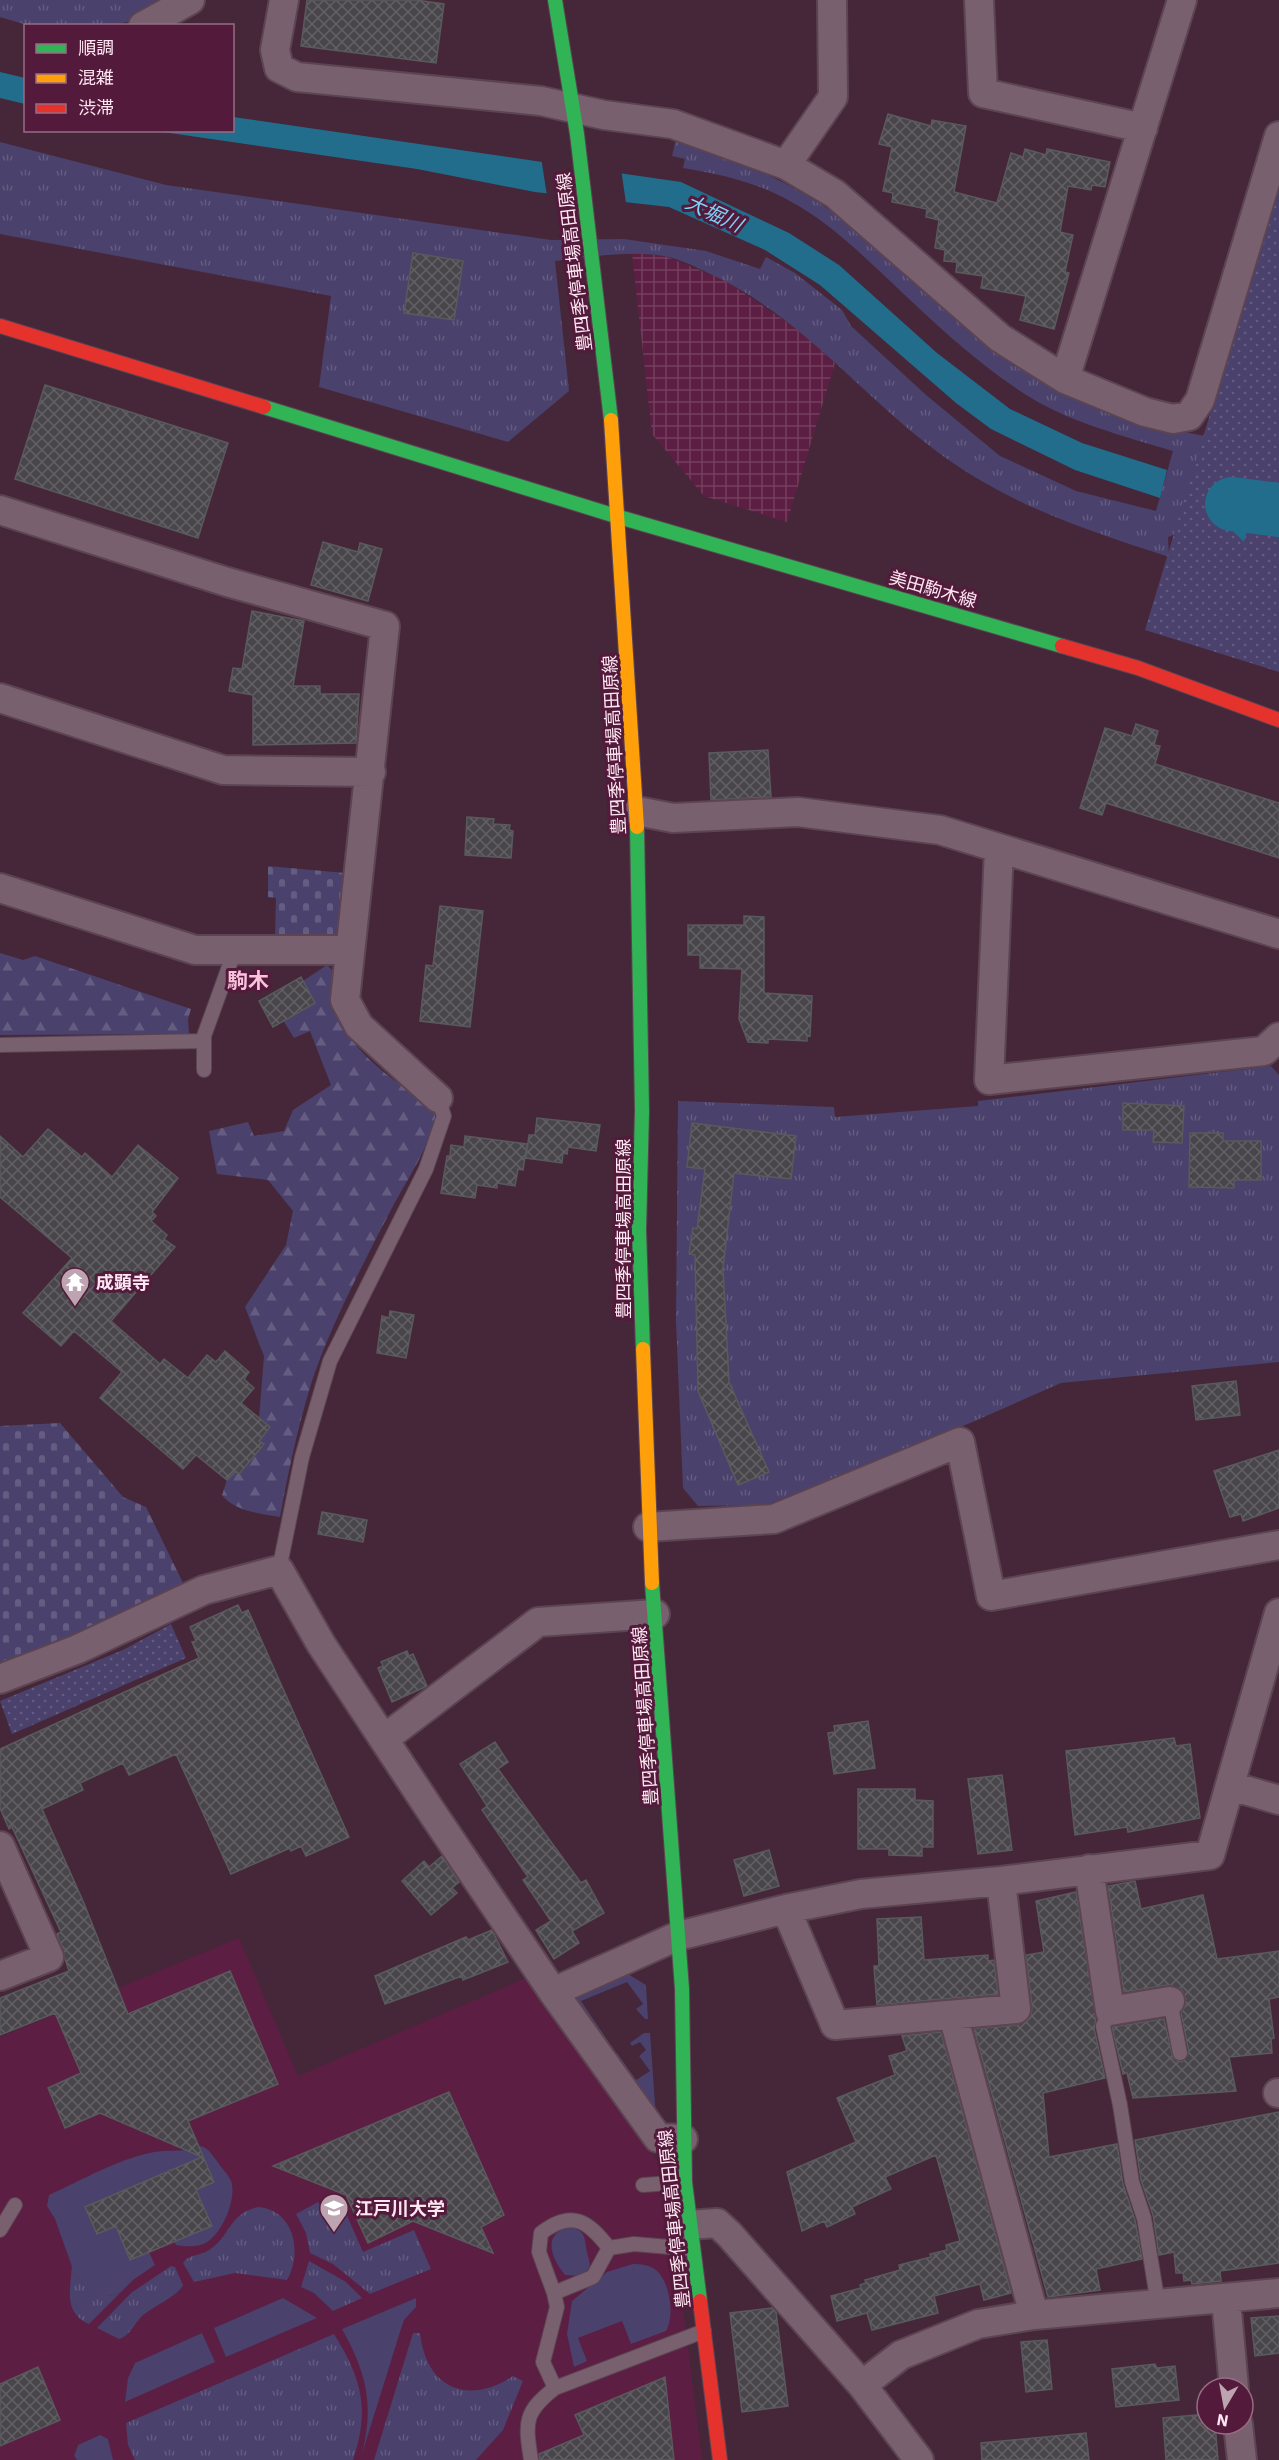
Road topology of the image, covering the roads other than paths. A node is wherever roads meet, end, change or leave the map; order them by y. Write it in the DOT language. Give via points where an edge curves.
graph roads {
  1 [pos="190,0"];
  2 [pos="284,0"];
  3 [pos="555,0"];
  4 [pos="832,0"];
  5 [pos="979,0"];
  6 [pos="1182,0"];
  7 [pos="147,24"];
  8 [pos="575,121"];
  9 [pos="1143,128"];
  10 [pos="1279,136"];
  11 [pos="786,165"];
  12 [pos="0,326"];
  13 [pos="1065,378"];
  14 [pos="0,510"];
  15 [pos="619,517"];
  16 [pos="0,698"];
  17 [pos="1279,720"];
  18 [pos="371,772"];
  19 [pos="637,811"];
  20 [pos="999,849"];
  21 [pos="0,888"];
  22 [pos="1279,934"];
  23 [pos="235,950"];
  24 [pos="350,950"];
  25 [pos="1279,1037"];
  26 [pos="204,1041"];
  27 [pos="0,1045"];
  28 [pos="204,1070"];
  29 [pos="438,1098"];
  30 [pos="648,1527"];
  31 [pos="1279,1545"];
  32 [pos="279,1570"];
  33 [pos="1279,1613"];
  34 [pos="655,1614"];
  35 [pos="0,1679"];
  36 [pos="384,1739"];
  37 [pos="1232,1786"];
  38 [pos="1279,1800"];
  39 [pos="0,1846"];
  40 [pos="1089,1869"];
  41 [pos="1001,1881"];
  42 [pos="786,1909"];
  43 [pos="678,1936"];
  44 [pos="0,1976"];
  45 [pos="553,1992"];
  46 [pos="1170,2001"];
  47 [pos="1110,2011"];
  48 [pos="953,2015"];
  49 [pos="1180,2053"];
  50 [pos="683,2139"];
  51 [pos="685,2182"];
  52 [pos="643,2185"];
  53 [pos="15,2205"];
  54 [pos="0,2230"];
  55 [pos="691,2237"];
  56 [pos="609,2248"];
  57 [pos="554,2293"];
  58 [pos="1279,2293"];
  59 [pos="1226,2299"];
  60 [pos="1158,2304"];
  61 [pos="1034,2315"];
  62 [pos="704,2331"];
  63 [pos="1233,2376"];
  64 [pos="862,2385"];
  65 [pos="555,2388"];
  66 [pos="1239,2436"];
  67 [pos="531,2460"];
  68 [pos="720,2460"];
  69 [pos="919,2460"];
  70 [pos="1242,2460"];
  1 -- 7 [label="street"];
  2 -- 8 [label="street" via="275,50 279,68 287,74 541,101"];
  3 -- 8 [label="main road, 豊四季停車場高田原線"];
  4 -- 11 [label="street" via="833,97"];
  5 -- 9 [label="street" via="983,93"];
  6 -- 9 [label="street"];
  8 -- 11 [label="street" via="673,124"];
  8 -- 15 [label="main road, 豊四季停車場高田原線"];
  9 -- 13 [label="street"];
  10 -- 13 [label="street" via="1200,400 1190,416 1173,419 1145,412"];
  11 -- 13 [label="street" via="835,194 1000,338"];
  12 -- 15 [label="main road, 美田駒木線"];
  14 -- 18 [label="street" via="227,582 385,626"];
  15 -- 17 [label="main road, 美田駒木線" via="1138,668"];
  15 -- 19 [label="main road, 豊四季停車場高田原線"];
  16 -- 18 [label="street" via="223,770"];
  18 -- 24 [label="street"];
  19 -- 20 [label="street" via="673,818 798,812 940,830"];
  19 -- 30 [label="main road, 豊四季停車場高田原線" via="642,1112 639,1241"];
  20 -- 22 [label="street"];
  20 -- 25 [label="street" via="989,1080 1264,1051"];
  21 -- 23 [label="street" via="195,950"];
  23 -- 24 [label="street"];
  23 -- 26 [label="lane"];
  24 -- 29 [label="street" via="345,1000 359,1026"];
  26 -- 27 [label="lane"];
  26 -- 28 [label="lane"];
  29 -- 32 [label="lane" via="444,1116 426,1169 330,1361 302,1457"];
  30 -- 31 [label="street" via="774,1519 960,1442 991,1596"];
  30 -- 34 [label="main road, 豊四季停車場高田原線"];
  32 -- 35 [label="street" via="204,1590 78,1649"];
  32 -- 36 [label="street" via="321,1644"];
  33 -- 37 [label="street"];
  34 -- 36 [label="street" via="538,1622"];
  34 -- 43 [label="main road, 豊四季停車場高田原線"];
  36 -- 45 [label="street"];
  37 -- 38 [label="street"];
  37 -- 40 [label="street" via="1210,1855"];
  39 -- 44 [label="street" via="49,1957"];
  40 -- 41 [label="street"];
  40 -- 47 [label="street"];
  41 -- 42 [label="street" via="861,1894"];
  41 -- 48 [label="street" via="1016,2009"];
  42 -- 43 [label="street"];
  42 -- 48 [label="street" via="835,2025"];
  43 -- 45 [label="street"];
  43 -- 50 [label="main road, 豊四季停車場高田原線"];
  45 -- 50 [label="street" via="658,2138"];
  46 -- 47 [label="street"];
  46 -- 49 [label="lane"];
  47 -- 60 [label="lane" via="1103,2026"];
  48 -- 61 [label="street"];
  50 -- 51 [label="main road, 豊四季停車場高田原線"];
  51 -- 52 [label="lane"];
  51 -- 55 [label="main road, 豊四季停車場高田原線"];
  53 -- 54 [label="lane"];
  55 -- 56 [label="lane"];
  55 -- 62 [label="main road, 豊四季停車場高田原線"];
  55 -- 64 [label="street" via="717,2223"];
  56 -- 57 [label="lane" via="593,2277"];
  56 -- 57 [label="lane" via="593,2227 580,2221 564,2221 541,2233 539,2252"];
  57 -- 65 [label="lane" via="557,2307 543,2362"];
  58 -- 59 [label="street"];
  59 -- 60 [label="street"];
  59 -- 63 [label="street"];
  60 -- 61 [label="street"];
  61 -- 64 [label="street" via="978,2324 936,2339 901,2355"];
  62 -- 65 [label="lane"];
  62 -- 68 [label="main road, 豊四季停車場高田原線"];
  64 -- 69 [label="street"];
  65 -- 67 [label="lane" via="536,2403 531,2414 527,2433"];
  66 -- 70 [label="street"];
}
